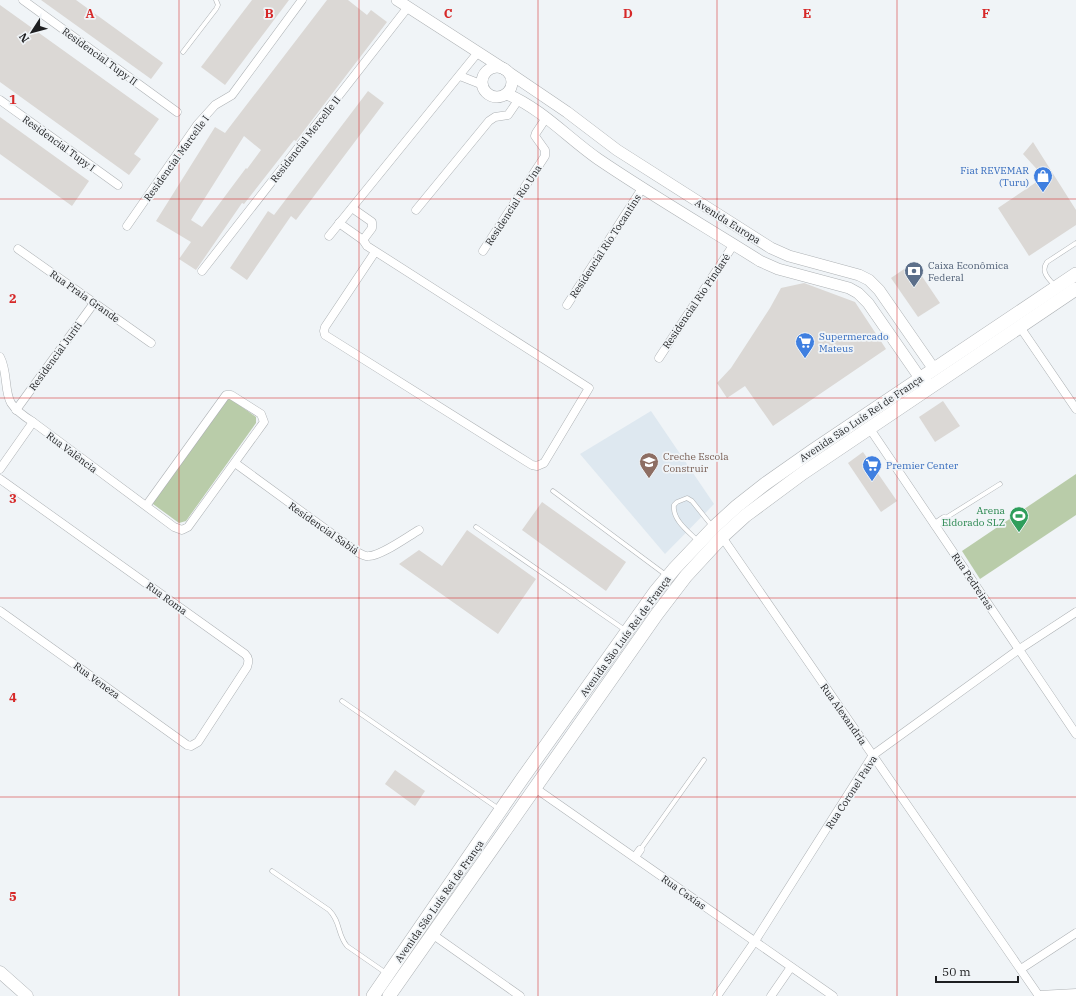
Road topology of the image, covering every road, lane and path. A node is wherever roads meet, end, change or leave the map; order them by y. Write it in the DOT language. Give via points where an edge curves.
graph roads {
  1 [pos="23,0"];
  2 [pos="216,0"];
  3 [pos="302,0"];
  4 [pos="397,0"];
  5 [pos="408,7"];
  6 [pos="183,52"];
  7 [pos="478,55"];
  8 [pos="506,71"];
  9 [pos="486,73"];
  10 [pos="460,76"];
  11 [pos="483,85"];
  12 [pos="507,94"];
  13 [pos="519,99"];
  14 [pos="0,100"];
  15 [pos="178,112"];
  16 [pos="546,118"];
  17 [pos="118,186"];
  18 [pos="643,187"];
  19 [pos="352,208"];
  20 [pos="416,210"];
  21 [pos="339,224"];
  22 [pos="127,226"];
  23 [pos="329,236"];
  24 [pos="364,240"];
  25 [pos="1076,243"];
  26 [pos="734,244"];
  27 [pos="18,249"];
  28 [pos="483,251"];
  29 [pos="375,252"];
  30 [pos="832,268"];
  31 [pos="202,271"];
  32 [pos="1076,274"];
  33 [pos="828,283"];
  34 [pos="1055,287"];
  35 [pos="1076,289"];
  36 [pos="94,303"];
  37 [pos="567,305"];
  38 [pos="1020,327"];
  39 [pos="152,343"];
  40 [pos="0,358"];
  41 [pos="659,358"];
  42 [pos="937,367"];
  43 [pos="920,378"];
  44 [pos="933,386"];
  45 [pos="1076,409"];
  46 [pos="16,410"];
  47 [pos="33,422"];
  48 [pos="870,428"];
  49 [pos="235,463"];
  50 [pos="0,469"];
  51 [pos="0,479"];
  52 [pos="1000,484"];
  53 [pos="552,491"];
  54 [pos="146,506"];
  55 [pos="944,519"];
  56 [pos="935,525"];
  57 [pos="476,527"];
  58 [pos="419,530"];
  59 [pos="718,532"];
  60 [pos="699,543"];
  61 [pos="668,576"];
  62 [pos="0,611"];
  63 [pos="1076,612"];
  64 [pos="627,632"];
  65 [pos="1018,650"];
  66 [pos="342,701"];
  67 [pos="1076,734"];
  68 [pos="194,745"];
  69 [pos="873,755"];
  70 [pos="704,760"];
  71 [pos="535,788"];
  72 [pos="501,810"];
  73 [pos="640,850"];
  74 [pos="635,858"];
  75 [pos="272,871"];
  76 [pos="1076,933"];
  77 [pos="432,934"];
  78 [pos="755,941"];
  79 [pos="791,967"];
  80 [pos="1021,969"];
  81 [pos="0,972"];
  82 [pos="388,974"];
  83 [pos="1076,993"];
  84 [pos="1039,995"];
  85 [pos="27,996"];
  86 [pos="373,996"];
  87 [pos="389,996"];
  88 [pos="520,996"];
  89 [pos="717,996"];
  90 [pos="771,996"];
  91 [pos="833,996"];
  1 -- 15 [label="street, Residencial Tupy II"];
  2 -- 6 [label="lane" via="216,9"];
  3 -- 22 [label="street, Residencial Marcelle I" via="232,95 215,105 197,125"];
  4 -- 5 [label="street, Avenida Europa"];
  5 -- 7 [label="street, Avenida Europa" via="466,44"];
  5 -- 31 [label="street, Residencial Mercelle II"];
  7 -- 8 [label="street, Avenida Europa"];
  7 -- 9 [label="street, Avenida Europa"];
  7 -- 10 [label="street"];
  8 -- 9 [label="street" via="494,68"];
  8 -- 12 [label="street" via="512,81"];
  8 -- 30 [label="street, Avenida Europa" via="567,112 616,150 771,248"];
  9 -- 11 [label="street"];
  10 -- 11 [label="street"];
  10 -- 19 [label="street"];
  11 -- 12 [label="street, Avenida Europa" via="488,94 493,96"];
  12 -- 13 [label="street, Avenida Europa"];
  13 -- 16 [label="street, Avenida Europa"];
  13 -- 20 [label="street" via="508,115 495,117 489,121"];
  14 -- 17 [label="street, Residencial Tupy I"];
  16 -- 18 [label="street, Avenida Europa" via="593,155"];
  16 -- 28 [label="street, Residencial Rio Una" via="536,133 545,150 545,156"];
  18 -- 26 [label="street, Avenida Europa"];
  18 -- 37 [label="street, Residencial Rio Tocantins"];
  19 -- 21 [label="street"];
  19 -- 24 [label="street" via="372,222 372,228"];
  21 -- 23 [label="street"];
  21 -- 24 [label="street"];
  24 -- 29 [label="street"];
  25 -- 34 [label="lane" via="1044,266 1044,272"];
  26 -- 33 [label="street, Avenida Europa" via="769,266"];
  26 -- 41 [label="street, Residencial Rio Pindaré"];
  27 -- 36 [label="street, Rua Praia Grande"];
  29 -- 29 [label="street" via="589,388 544,463 532,465 325,335 325,327"];
  30 -- 33 [label="street"];
  30 -- 42 [label="street, Avenida Europa" via="859,275 872,283 931,365"];
  32 -- 34 [label="main road, Avenida São Luís Rei de França"];
  33 -- 43 [label="street, Avenida Europa" via="854,290 865,299"];
  34 -- 42 [label="main road, Avenida São Luís Rei de França"];
  35 -- 38 [label="main road, Avenida São Luís Rei de França"];
  36 -- 39 [label="street, Rua Praia Grande"];
  36 -- 46 [label="street, Residencial Juriti"];
  38 -- 44 [label="main road, Avenida São Luís Rei de França"];
  38 -- 45 [label="street"];
  40 -- 46 [label="street" via="6,371 9,398"];
  42 -- 43 [label="main road, Avenida São Luís Rei de França"];
  43 -- 44 [label="street"];
  43 -- 59 [label="main road, Avenida São Luís Rei de França" via="737,506"];
  44 -- 48 [label="main road, Avenida São Luís Rei de França"];
  46 -- 47 [label="street, Rua Valência"];
  47 -- 50 [label="street"];
  47 -- 54 [label="street, Rua Valência"];
  48 -- 56 [label="street, Rua Pedreiras"];
  48 -- 59 [label="main road, Avenida São Luís Rei de França" via="745,516"];
  49 -- 54 [label="street, Rua Valência" via="188,527 182,530"];
  49 -- 54 [label="street" via="264,422 261,414 231,394 226,395"];
  49 -- 58 [label="street, Residencial Sabiá" via="367,557 383,552"];
  51 -- 68 [label="street, Rua Roma" via="248,658 247,667"];
  52 -- 55 [label="lane"];
  53 -- 61 [label="lane"];
  55 -- 56 [label="street"];
  56 -- 65 [label="street, Rua Pedreiras"];
  57 -- 64 [label="lane"];
  59 -- 60 [label="main road, Avenida São Luís Rei de França"];
  59 -- 60 [label="lane" via="692,501 687,498 676,502 674,514"];
  59 -- 69 [label="street, Rua Alexandria"];
  59 -- 71 [label="main road, Avenida São Luís Rei de França"];
  60 -- 61 [label="main road, Avenida São Luís Rei de França"];
  61 -- 64 [label="main road, Avenida São Luís Rei de França"];
  62 -- 68 [label="street, Rua Veneza" via="187,745"];
  63 -- 65 [label="street, Rua Coronel Paiva"];
  64 -- 72 [label="main road, Avenida São Luís Rei de França"];
  65 -- 67 [label="street, Rua Pedreiras"];
  65 -- 69 [label="street, Rua Coronel Paiva"];
  66 -- 72 [label="lane"];
  69 -- 78 [label="street, Rua Coronel Paiva"];
  69 -- 80 [label="street, Rua Alexandria"];
  70 -- 73 [label="lane"];
  71 -- 74 [label="street, Rua Caxias"];
  71 -- 77 [label="main road, Avenida São Luís Rei de França"];
  72 -- 82 [label="main road, Avenida São Luís Rei de França"];
  73 -- 74 [label="street"];
  74 -- 78 [label="street, Rua Caxias"];
  75 -- 82 [label="lane" via="329,910 335,916 347,946"];
  76 -- 80 [label="street"];
  77 -- 87 [label="main road, Avenida São Luís Rei de França"];
  77 -- 88 [label="street"];
  78 -- 79 [label="street, Rua Caxias"];
  78 -- 89 [label="street, Rua Coronel Paiva"];
  79 -- 90 [label="street"];
  79 -- 91 [label="street, Rua Caxias"];
  80 -- 84 [label="street, Rua Alexandria"];
  81 -- 85 [label="main road"];
  82 -- 86 [label="main road, Avenida São Luís Rei de França"];
  83 -- 84 [label="street"];
}
